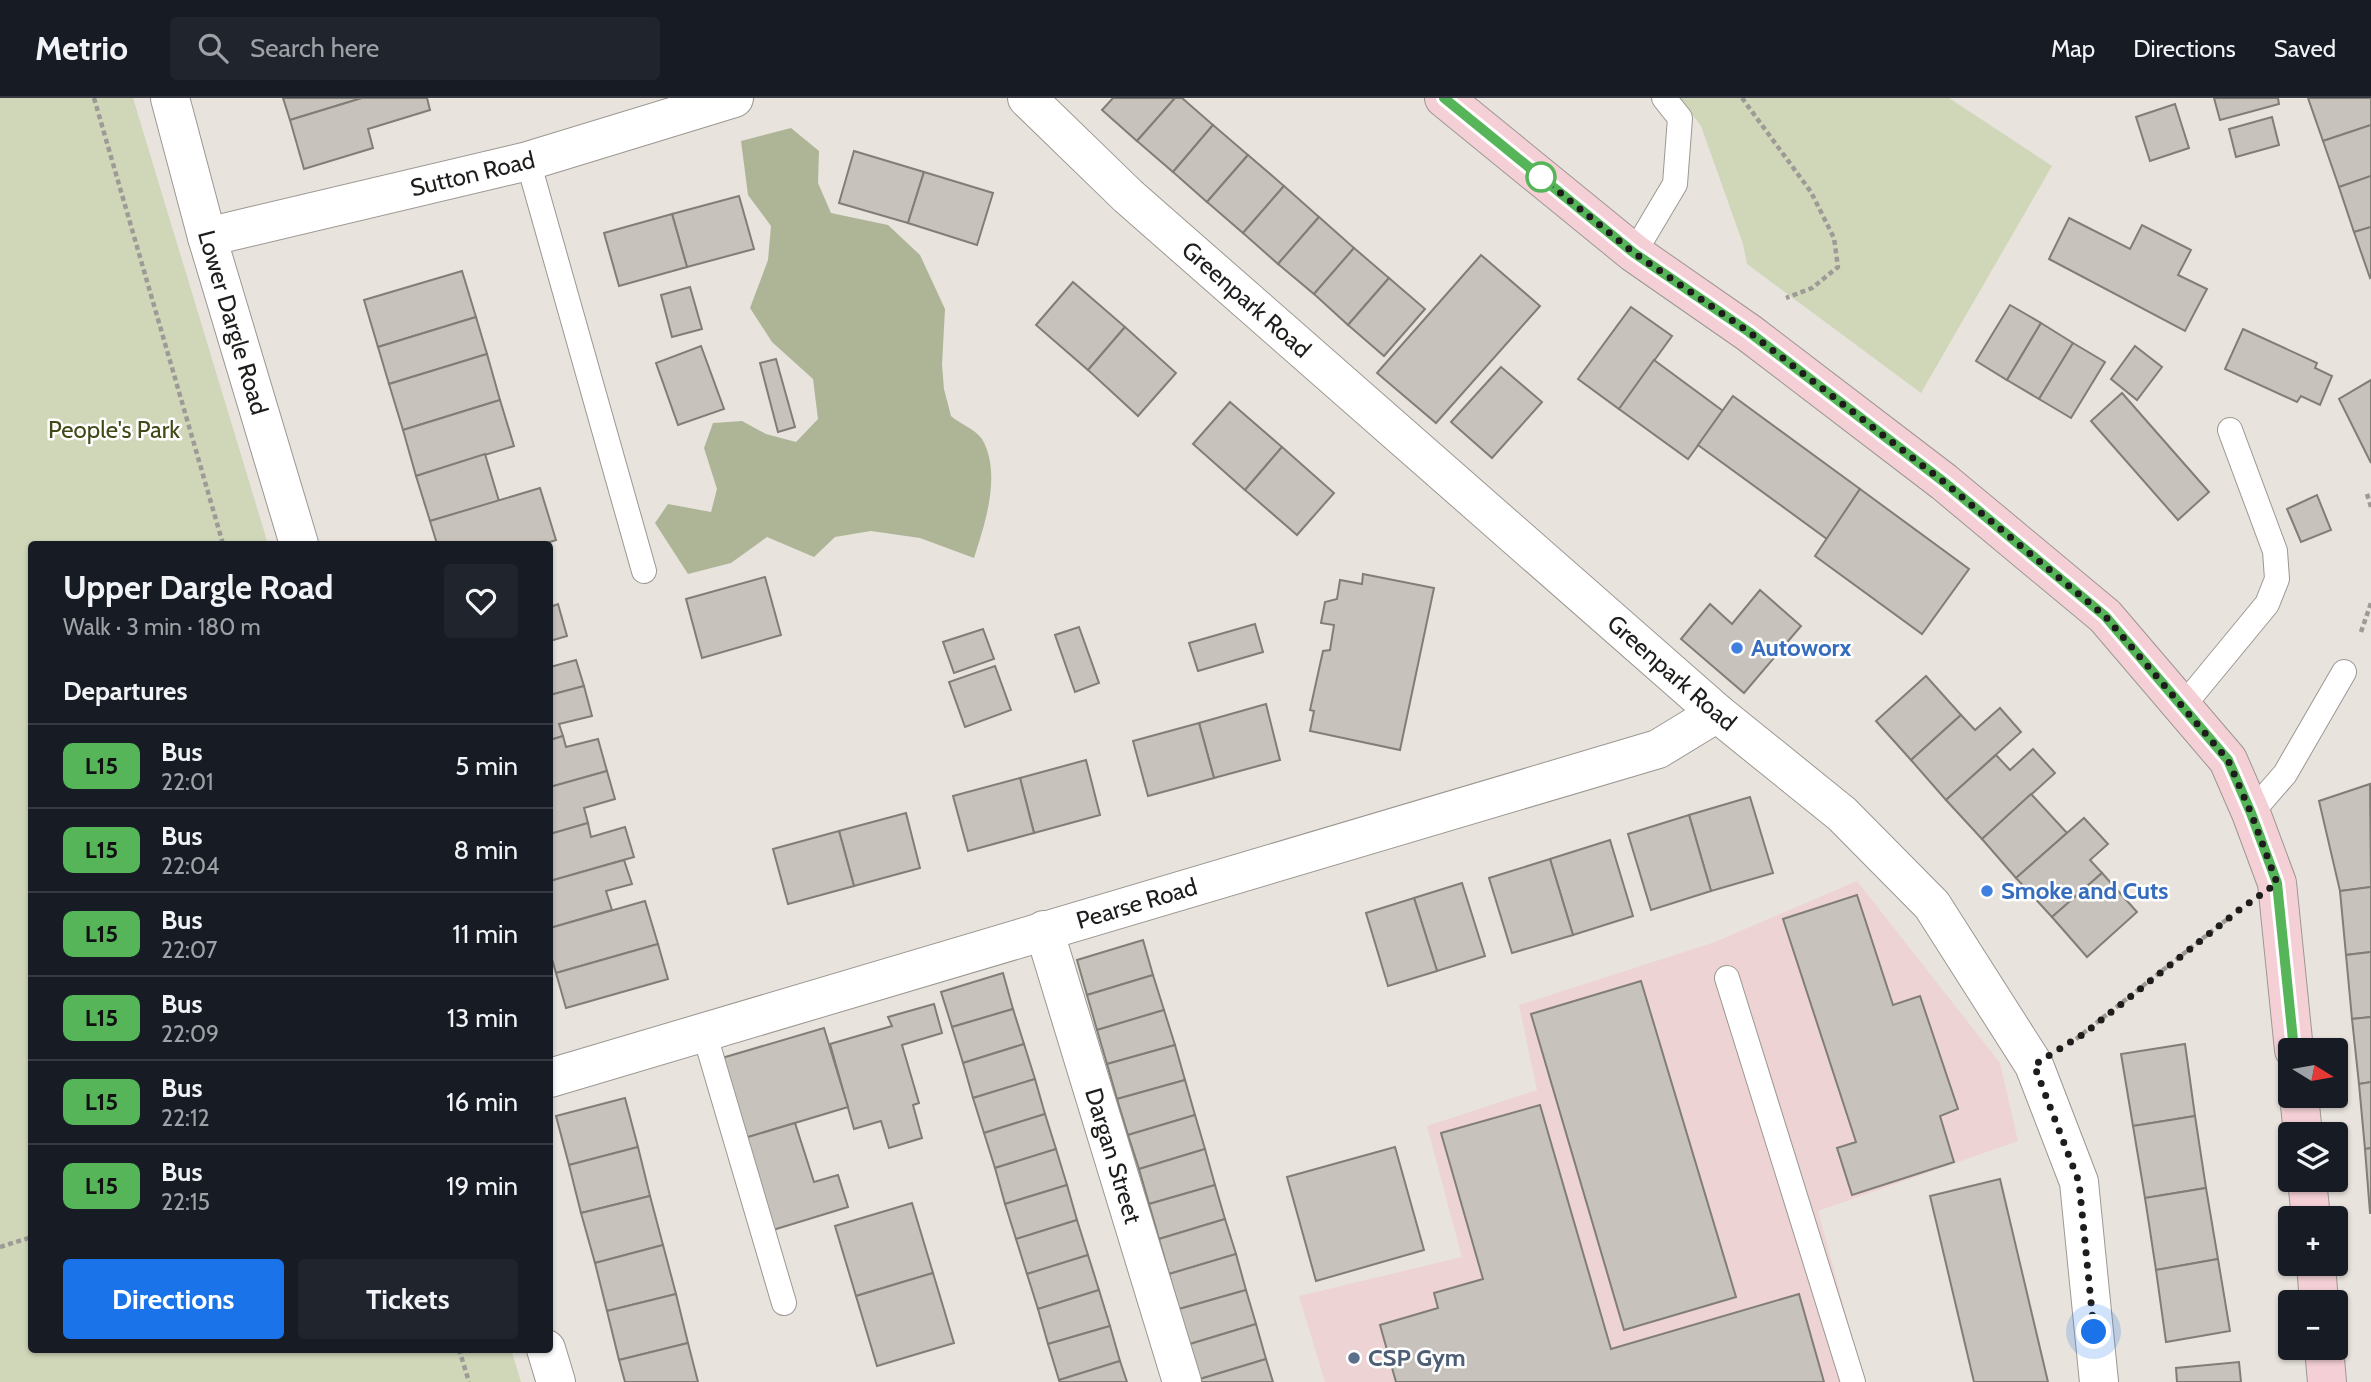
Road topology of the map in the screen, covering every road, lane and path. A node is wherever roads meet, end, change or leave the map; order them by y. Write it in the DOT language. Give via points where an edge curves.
graph roads {
  1 [pos="94,98"];
  2 [pos="170,98"];
  3 [pos="734,98"];
  4 [pos="1027,98"];
  5 [pos="1444,98"];
  6 [pos="1664,98"];
  7 [pos="1742,98"];
  8 [pos="528,161"];
  9 [pos="207,237"];
  10 [pos="1634,253"];
  11 [pos="1749,332"];
  12 [pos="2230,430"];
  13 [pos="2367,494"];
  14 [pos="2371,507"];
  15 [pos="222,541"];
  16 [pos="298,541"];
  17 [pos="644,571"];
  18 [pos="2344,672"];
  19 [pos="2183,706"];
  20 [pos="1717,713"];
  21 [pos="2251,813"];
  22 [pos="2277,883"];
  23 [pos="1044,930"];
  24 [pos="1727,978"];
  25 [pos="704,1032"];
  26 [pos="2293,1038"];
  27 [pos="2034,1065"];
  28 [pos="553,1077"];
  29 [pos="28,1238"];
  30 [pos="0,1247"];
  31 [pos="784,1303"];
  32 [pos="460,1353"];
  33 [pos="547,1353"];
  34 [pos="2325,1360"];
  35 [pos="469,1382"];
  36 [pos="556,1382"];
  37 [pos="1182,1382"];
  38 [pos="1853,1382"];
  39 [pos="2099,1382"];
  40 [pos="2328,1382"];
  1 -- 15 [label="path"];
  2 -- 9 [label="street, Lower Dargle Road"];
  3 -- 8 [label="street, Sutton Road"];
  4 -- 20 [label="street, Greenpark Road" via="1139,205"];
  5 -- 10 [label="main road"];
  6 -- 10 [label="lane" via="1680,118 1675,184"];
  7 -- 11 [label="path" via="1811,192 1834,238 1838,267 1812,288 1776,302"];
  8 -- 9 [label="street, Sutton Road"];
  8 -- 17 [label="lane"];
  9 -- 16 [label="street, Lower Dargle Road"];
  10 -- 11 [label="main road"];
  11 -- 19 [label="main road" via="1944,482 2105,616"];
  12 -- 19 [label="lane" via="2275,551 2277,579 2267,604"];
  13 -- 14 [label="path"];
  18 -- 21 [label="lane" via="2285,775"];
  19 -- 21 [label="main road" via="2228,760"];
  20 -- 23 [label="street, Pearse Road" via="1658,749"];
  20 -- 27 [label="street, Greenpark Road" via="1842,814 1932,905"];
  21 -- 22 [label="main road"];
  22 -- 26 [label="main road"];
  22 -- 27 [label="path" via="2085,1033"];
  23 -- 25 [label="street, Pearse Road"];
  23 -- 37 [label="street, Dargan Street"];
  24 -- 38 [label="lane"];
  25 -- 28 [label="street, Pearse Road"];
  25 -- 31 [label="lane"];
  27 -- 39 [label="street, Greenpark Road" via="2079,1182"];
  29 -- 30 [label="path"];
  32 -- 35 [label="path"];
  33 -- 36 [label="street"];
  34 -- 40 [label="main road"];
}
